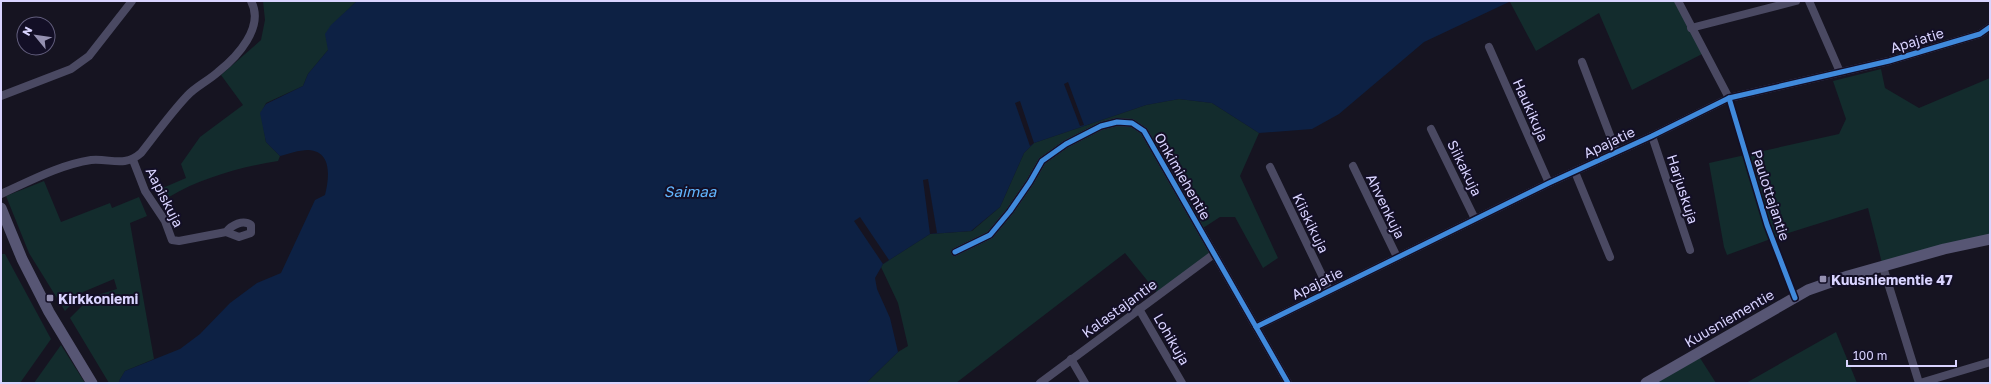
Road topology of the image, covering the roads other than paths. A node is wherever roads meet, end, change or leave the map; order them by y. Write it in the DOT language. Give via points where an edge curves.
graph roads {
  1 [pos="132,1"];
  2 [pos="251,1"];
  3 [pos="1678,1"];
  4 [pos="1796,1"];
  5 [pos="1809,1"];
  6 [pos="1990,27"];
  7 [pos="1691,28"];
  8 [pos="1489,47"];
  9 [pos="1582,62"];
  10 [pos="1840,72"];
  11 [pos="1,96"];
  12 [pos="1729,98"];
  13 [pos="1431,129"];
  14 [pos="1652,136"];
  15 [pos="1616,152"];
  16 [pos="133,160"];
  17 [pos="1270,166"];
  18 [pos="1353,166"];
  19 [pos="1575,172"];
  20 [pos="1549,183"];
  21 [pos="1,194"];
  22 [pos="1,208"];
  23 [pos="1475,219"];
  24 [pos="226,232"];
  25 [pos="1990,239"];
  26 [pos="1690,250"];
  27 [pos="955,252"];
  28 [pos="1214,254"];
  29 [pos="1397,257"];
  30 [pos="1610,257"];
  31 [pos="1883,267"];
  32 [pos="1329,290"];
  33 [pos="1139,309"];
  34 [pos="1256,327"];
  35 [pos="1071,359"];
  36 [pos="1990,362"];
  37 [pos="92,383"];
  38 [pos="1040,383"];
  39 [pos="1085,383"];
  40 [pos="1182,383"];
  41 [pos="1288,383"];
  42 [pos="1646,383"];
  43 [pos="1920,383"];
  1 -- 11 [label="street" via="89,56 71,70"];
  2 -- 16 [label="street" via="255,25 249,40 219,72 188,95"];
  3 -- 7 [label="street"];
  4 -- 7 [label="street"];
  5 -- 10 [label="street"];
  6 -- 10 [label="street, Apajatie" via="1980,34"];
  7 -- 12 [label="street"];
  8 -- 20 [label="street, Haukikuja"];
  9 -- 15 [label="street"];
  10 -- 12 [label="street, Apajatie"];
  12 -- 14 [label="street, Apajatie"];
  13 -- 23 [label="street, Siikakuja"];
  14 -- 15 [label="street, Apajatie"];
  14 -- 26 [label="street, Harjuskuja"];
  15 -- 19 [label="street, Apajatie"];
  16 -- 21 [label="street" via="91,160 50,171"];
  16 -- 24 [label="street, Aapiskuja" via="145,191 165,221 172,240 179,241"];
  17 -- 32 [label="street, Kiiskikuja"];
  18 -- 29 [label="street, Ahvenkuja"];
  19 -- 20 [label="street, Apajatie"];
  19 -- 30 [label="street"];
  20 -- 23 [label="street, Apajatie"];
  22 -- 37 [label="street" via="22,259 49,312"];
  23 -- 29 [label="street, Apajatie"];
  25 -- 31 [label="street, Kuusniementie"];
  27 -- 28 [label="street, Onkimiehentie" via="990,235 1010,211 1042,161 1066,144 1101,126 1117,122 1132,123 1144,131"];
  28 -- 33 [label="street, Kalastajantie"];
  28 -- 34 [label="street, Onkimiehentie"];
  29 -- 32 [label="street, Apajatie"];
  31 -- 42 [label="street, Kuusniementie" via="1808,290"];
  31 -- 43 [label="street"];
  32 -- 34 [label="street, Apajatie"];
  33 -- 35 [label="street, Kalastajantie"];
  33 -- 40 [label="street, Lohikuja"];
  34 -- 41 [label="street, Onkimiehentie"];
  35 -- 38 [label="street, Kalastajantie"];
  35 -- 39 [label="street"];
  36 -- 43 [label="street"];
}
